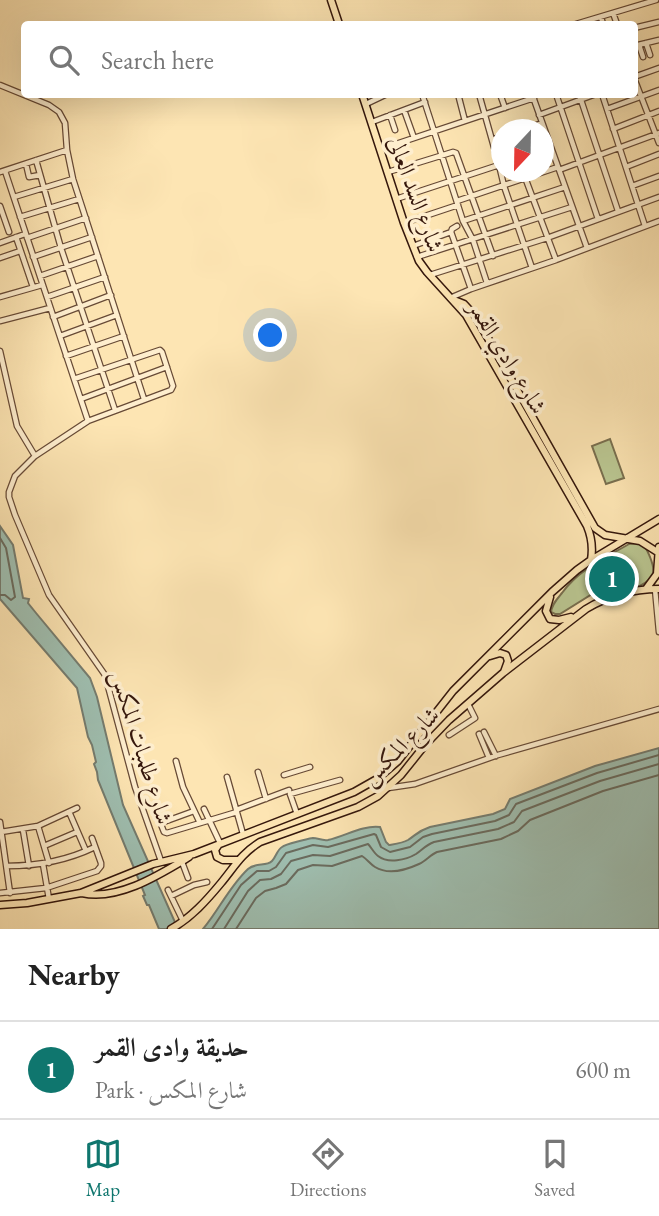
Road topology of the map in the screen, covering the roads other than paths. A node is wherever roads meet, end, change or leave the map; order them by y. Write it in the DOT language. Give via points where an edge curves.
graph roads {
  1 [pos="331,0"];
  2 [pos="657,1"];
  3 [pos="613,13"];
  4 [pos="601,17"];
  5 [pos="338,21"];
  6 [pos="588,21"];
  7 [pos="602,21"];
  8 [pos="616,21"];
  9 [pos="659,22"];
  10 [pos="638,27"];
  11 [pos="659,40"];
  12 [pos="646,43"];
  13 [pos="638,46"];
  14 [pos="638,48"];
  15 [pos="650,55"];
  16 [pos="643,57"];
  17 [pos="659,68"];
  18 [pos="638,76"];
  19 [pos="0,85"];
  20 [pos="638,86"];
  21 [pos="659,90"];
  22 [pos="21,94"];
  23 [pos="641,96"];
  24 [pos="638,97"];
  25 [pos="32,98"];
  26 [pos="364,98"];
  27 [pos="379,98"];
  28 [pos="422,98"];
  29 [pos="424,98"];
  30 [pos="458,98"];
  31 [pos="480,98"];
  32 [pos="501,98"];
  33 [pos="528,98"];
  34 [pos="534,98"];
  35 [pos="557,98"];
  36 [pos="578,98"];
  37 [pos="580,98"];
  38 [pos="601,98"];
  39 [pos="636,98"];
  40 [pos="366,104"];
  41 [pos="505,108"];
  42 [pos="560,108"];
  43 [pos="607,109"];
  44 [pos="404,110"];
  45 [pos="659,111"];
  46 [pos="390,115"];
  47 [pos="485,115"];
  48 [pos="540,115"];
  49 [pos="649,115"];
  50 [pos="541,119"];
  51 [pos="465,121"];
  52 [pos="372,122"];
  53 [pos="613,129"];
  54 [pos="395,130"];
  55 [pos="435,131"];
  56 [pos="657,133"];
  57 [pos="491,136"];
  58 [pos="414,138"];
  59 [pos="659,143"];
  60 [pos="619,148"];
  61 [pos="381,149"];
  62 [pos="67,150"];
  63 [pos="659,154"];
  64 [pos="554,155"];
  65 [pos="599,155"];
  66 [pos="442,156"];
  67 [pos="36,160"];
  68 [pos="579,163"];
  69 [pos="26,164"];
  70 [pos="491,167"];
  71 [pos="626,167"];
  72 [pos="559,169"];
  73 [pos="554,170"];
  74 [pos="2,171"];
  75 [pos="388,172"];
  76 [pos="40,175"];
  77 [pos="465,176"];
  78 [pos="659,176"];
  79 [pos="73,179"];
  80 [pos="451,181"];
  81 [pos="503,182"];
  82 [pos="514,182"];
  83 [pos="526,182"];
  84 [pos="504,186"];
  85 [pos="632,186"];
  86 [pos="565,187"];
  87 [pos="44,188"];
  88 [pos="472,196"];
  89 [pos="13,197"];
  90 [pos="659,197"];
  91 [pos="532,198"];
  92 [pos="79,199"];
  93 [pos="396,199"];
  94 [pos="458,203"];
  95 [pos="638,205"];
  96 [pos="0,206"];
  97 [pos="510,206"];
  98 [pos="572,207"];
  99 [pos="50,208"];
  100 [pos="618,211"];
  101 [pos="479,216"];
  102 [pos="20,217"];
  103 [pos="86,218"];
  104 [pos="540,218"];
  105 [pos="2,219"];
  106 [pos="598,219"];
  107 [pos="463,221"];
  108 [pos="659,221"];
  109 [pos="404,223"];
  110 [pos="457,226"];
  111 [pos="517,226"];
  112 [pos="579,226"];
  113 [pos="645,226"];
  114 [pos="56,228"];
  115 [pos="9,232"];
  116 [pos="451,232"];
  117 [pos="486,235"];
  118 [pos="26,236"];
  119 [pos="16,237"];
  120 [pos="92,237"];
  121 [pos="547,238"];
  122 [pos="473,240"];
  123 [pos="0,243"];
  124 [pos="455,245"];
  125 [pos="413,246"];
  126 [pos="524,246"];
  127 [pos="61,248"];
  128 [pos="587,248"];
  129 [pos="20,251"];
  130 [pos="98,256"];
  131 [pos="493,256"];
  132 [pos="33,257"];
  133 [pos="417,257"];
  134 [pos="0,258"];
  135 [pos="480,260"];
  136 [pos="556,260"];
  137 [pos="462,266"];
  138 [pos="67,267"];
  139 [pos="531,268"];
  140 [pos="430,275"];
  141 [pos="40,276"];
  142 [pos="105,277"];
  143 [pos="487,283"];
  144 [pos="42,285"];
  145 [pos="33,287"];
  146 [pos="74,287"];
  147 [pos="471,289"];
  148 [pos="111,295"];
  149 [pos="0,297"];
  150 [pos="47,297"];
  151 [pos="450,298"];
  152 [pos="81,307"];
  153 [pos="50,308"];
  154 [pos="117,315"];
  155 [pos="53,317"];
  156 [pos="0,321"];
  157 [pos="87,326"];
  158 [pos="124,336"];
  159 [pos="60,337"];
  160 [pos="94,346"];
  161 [pos="0,351"];
  162 [pos="66,356"];
  163 [pos="131,359"];
  164 [pos="167,367"];
  165 [pos="102,369"];
  166 [pos="138,378"];
  167 [pos="74,379"];
  168 [pos="108,389"];
  169 [pos="81,399"];
  170 [pos="145,399"];
  171 [pos="115,410"];
  172 [pos="88,421"];
  173 [pos="35,456"];
  174 [pos="659,519"];
  175 [pos="625,540"];
  176 [pos="659,551"];
  177 [pos="591,560"];
  178 [pos="646,589"];
  179 [pos="657,589"];
  180 [pos="552,592"];
  181 [pos="576,616"];
  182 [pos="659,632"];
  183 [pos="486,657"];
  184 [pos="503,673"];
  185 [pos="468,704"];
  186 [pos="657,710"];
  187 [pos="449,735"];
  188 [pos="496,756"];
  189 [pos="489,758"];
  190 [pos="176,761"];
  191 [pos="310,767"];
  192 [pos="258,772"];
  193 [pos="284,775"];
  194 [pos="227,777"];
  195 [pos="340,780"];
  196 [pos="387,789"];
  197 [pos="290,792"];
  198 [pos="266,799"];
  199 [pos="77,808"];
  200 [pos="204,809"];
  201 [pos="194,811"];
  202 [pos="237,811"];
  203 [pos="156,812"];
  204 [pos="69,813"];
  205 [pos="297,814"];
  206 [pos="209,820"];
  207 [pos="0,822"];
  208 [pos="200,823"];
  209 [pos="161,824"];
  210 [pos="38,826"];
  211 [pos="23,830"];
  212 [pos="1,832"];
  213 [pos="78,832"];
  214 [pos="243,834"];
  215 [pos="92,838"];
  216 [pos="219,844"];
  217 [pos="44,846"];
  218 [pos="95,847"];
  219 [pos="86,851"];
  220 [pos="194,854"];
  221 [pos="237,860"];
  222 [pos="161,861"];
  223 [pos="182,862"];
  224 [pos="46,864"];
  225 [pos="7,866"];
  226 [pos="29,866"];
  227 [pos="188,878"];
  228 [pos="206,882"];
  229 [pos="46,888"];
  230 [pos="10,893"];
  231 [pos="80,893"];
  232 [pos="0,894"];
  233 [pos="49,899"];
  234 [pos="0,905"];
  235 [pos="181,923"];
  236 [pos="171,929"];
  1 -- 5 [label="main road"];
  2 -- 3 [label="street"];
  3 -- 4 [label="street"];
  3 -- 8 [label="street"];
  4 -- 6 [label="street"];
  4 -- 7 [label="street"];
  9 -- 10 [label="street"];
  11 -- 12 [label="street"];
  12 -- 13 [label="street"];
  12 -- 15 [label="street"];
  14 -- 16 [label="street"];
  17 -- 18 [label="street"];
  19 -- 22 [label="street"];
  20 -- 23 [label="street"];
  21 -- 23 [label="street"];
  23 -- 24 [label="street"];
  23 -- 49 [label="street"];
  25 -- 62 [label="street" via="59,112 65,122"];
  26 -- 40 [label="main road, شارع السد العالى"];
  27 -- 40 [label="street"];
  28 -- 44 [label="street"];
  29 -- 55 [label="street"];
  30 -- 51 [label="street"];
  31 -- 47 [label="street"];
  32 -- 41 [label="street"];
  33 -- 41 [label="street"];
  34 -- 48 [label="street"];
  35 -- 42 [label="street"];
  36 -- 42 [label="street"];
  37 -- 65 [label="street"];
  38 -- 43 [label="street"];
  39 -- 43 [label="street"];
  40 -- 52 [label="main road, شارع السد العالى"];
  41 -- 47 [label="street"];
  42 -- 48 [label="street"];
  42 -- 68 [label="street"];
  43 -- 53 [label="street"];
  44 -- 46 [label="street"];
  44 -- 58 [label="street"];
  45 -- 49 [label="street"];
  46 -- 52 [label="street"];
  46 -- 54 [label="street"];
  47 -- 51 [label="street"];
  47 -- 57 [label="street"];
  48 -- 50 [label="street"];
  49 -- 53 [label="street"];
  49 -- 56 [label="street"];
  51 -- 55 [label="street"];
  52 -- 61 [label="main road, شارع السد العالى"];
  53 -- 60 [label="street"];
  55 -- 58 [label="street"];
  55 -- 66 [label="street"];
  56 -- 59 [label="street"];
  56 -- 60 [label="street"];
  58 -- 61 [label="street"];
  60 -- 65 [label="street"];
  60 -- 71 [label="street"];
  61 -- 75 [label="main road, شارع السد العالى"];
  62 -- 67 [label="street"];
  62 -- 79 [label="street"];
  63 -- 71 [label="street"];
  64 -- 72 [label="street"];
  65 -- 68 [label="street"];
  65 -- 100 [label="street"];
  66 -- 75 [label="street"];
  66 -- 77 [label="street" via="456,153"];
  66 -- 80 [label="street"];
  67 -- 69 [label="street"];
  67 -- 76 [label="street"];
  68 -- 72 [label="street"];
  68 -- 106 [label="street"];
  69 -- 74 [label="street"];
  69 -- 76 [label="street" via="29,177"];
  70 -- 77 [label="street"];
  71 -- 85 [label="street"];
  72 -- 73 [label="street"];
  72 -- 86 [label="street"];
  74 -- 89 [label="street"];
  75 -- 93 [label="main road, شارع السد العالى"];
  76 -- 87 [label="street"];
  77 -- 80 [label="street"];
  77 -- 88 [label="street"];
  78 -- 85 [label="street"];
  79 -- 87 [label="street"];
  79 -- 92 [label="street"];
  80 -- 93 [label="street"];
  80 -- 94 [label="street"];
  81 -- 84 [label="street"];
  82 -- 84 [label="street"];
  83 -- 91 [label="street"];
  84 -- 88 [label="street"];
  84 -- 97 [label="street"];
  85 -- 95 [label="street"];
  86 -- 91 [label="street"];
  86 -- 98 [label="street"];
  87 -- 89 [label="street"];
  87 -- 99 [label="street"];
  88 -- 94 [label="street"];
  88 -- 101 [label="street"];
  89 -- 102 [label="street"];
  90 -- 95 [label="street"];
  91 -- 97 [label="street"];
  91 -- 104 [label="street"];
  92 -- 99 [label="street"];
  92 -- 103 [label="street"];
  93 -- 109 [label="main road, شارع السد العالى"];
  94 -- 107 [label="street"];
  94 -- 109 [label="street"];
  95 -- 100 [label="street"];
  95 -- 113 [label="street"];
  96 -- 105 [label="street"];
  97 -- 101 [label="street"];
  97 -- 111 [label="street"];
  98 -- 104 [label="street"];
  98 -- 112 [label="street"];
  99 -- 102 [label="street"];
  99 -- 114 [label="street"];
  100 -- 106 [label="street"];
  101 -- 107 [label="street"];
  101 -- 117 [label="street"];
  102 -- 118 [label="street"];
  103 -- 114 [label="street"];
  103 -- 120 [label="street"];
  104 -- 111 [label="street"];
  104 -- 121 [label="street"];
  105 -- 115 [label="street"];
  106 -- 112 [label="street"];
  107 -- 122 [label="street"];
  108 -- 113 [label="street"];
  109 -- 125 [label="main road, شارع السد العالى"];
  110 -- 116 [label="street"];
  111 -- 117 [label="street"];
  111 -- 126 [label="street"];
  112 -- 121 [label="street"];
  112 -- 128 [label="street"];
  113 -- 128 [label="street"];
  114 -- 118 [label="street"];
  114 -- 127 [label="street"];
  116 -- 124 [label="street"];
  116 -- 125 [label="street"];
  117 -- 122 [label="street"];
  117 -- 131 [label="street"];
  118 -- 119 [label="street"];
  118 -- 132 [label="street"];
  119 -- 123 [label="street"];
  119 -- 129 [label="street"];
  120 -- 127 [label="street"];
  120 -- 130 [label="street"];
  121 -- 126 [label="street"];
  121 -- 136 [label="street"];
  122 -- 124 [label="street"];
  122 -- 135 [label="street"];
  124 -- 133 [label="street"];
  124 -- 137 [label="street"];
  125 -- 133 [label="main road, شارع السد العالى"];
  126 -- 131 [label="street"];
  126 -- 139 [label="street"];
  127 -- 132 [label="street"];
  127 -- 138 [label="street"];
  128 -- 136 [label="street"];
  129 -- 134 [label="street"];
  129 -- 145 [label="street"];
  130 -- 138 [label="street"];
  130 -- 142 [label="street"];
  131 -- 135 [label="street"];
  132 -- 141 [label="street"];
  133 -- 140 [label="main road, شارع السد العالى"];
  135 -- 137 [label="street"];
  135 -- 143 [label="street"];
  136 -- 139 [label="street"];
  137 -- 140 [label="street"];
  137 -- 147 [label="street"];
  138 -- 141 [label="street"];
  138 -- 146 [label="street"];
  139 -- 143 [label="street"];
  140 -- 151 [label="main road, شارع السد العالى"];
  141 -- 144 [label="street"];
  142 -- 146 [label="street"];
  142 -- 148 [label="street"];
  143 -- 147 [label="street"];
  144 -- 145 [label="street"];
  144 -- 150 [label="street"];
  145 -- 149 [label="street"];
  146 -- 150 [label="street"];
  146 -- 152 [label="street"];
  147 -- 151 [label="street"];
  148 -- 152 [label="street"];
  148 -- 154 [label="street"];
  150 -- 153 [label="street"];
  151 -- 175 [label="main road, شارع وادي القمر" via="476,317 595,528"];
  151 -- 177 [label="main road, شارع وادي القمر" via="469,320 587,526"];
  152 -- 155 [label="street"];
  152 -- 157 [label="street"];
  153 -- 155 [label="street"];
  153 -- 156 [label="street"];
  154 -- 157 [label="street"];
  154 -- 158 [label="street"];
  155 -- 159 [label="street"];
  157 -- 159 [label="street"];
  157 -- 160 [label="street"];
  158 -- 160 [label="street"];
  158 -- 163 [label="street"];
  159 -- 162 [label="street"];
  160 -- 162 [label="street"];
  160 -- 165 [label="street"];
  161 -- 173 [label="street" via="17,426"];
  162 -- 167 [label="street"];
  163 -- 164 [label="street" via="159,350"];
  163 -- 165 [label="street"];
  163 -- 166 [label="street"];
  164 -- 166 [label="street"];
  164 -- 170 [label="street" via="171,390"];
  165 -- 167 [label="street"];
  165 -- 168 [label="street"];
  166 -- 168 [label="street"];
  166 -- 170 [label="street"];
  167 -- 169 [label="street"];
  168 -- 169 [label="street"];
  168 -- 171 [label="street"];
  169 -- 172 [label="street"];
  170 -- 171 [label="street"];
  171 -- 172 [label="street"];
  172 -- 173 [label="street"];
  173 -- 222 [label="street, شارع طلمبات المكس" via="12,481 9,497 49,595 105,676"];
  174 -- 175 [label="main road, شارع المكس"];
  175 -- 176 [label="main road, شارع وادي القمر" via="640,541"];
  175 -- 177 [label="main road, شارع المكس"];
  176 -- 178 [label="main road" via="657,574"];
  177 -- 180 [label="main road, شارع المكس"];
  178 -- 179 [label="main road, شارع المكس"];
  178 -- 181 [label="main road, شارع المكس" via="607,597"];
  179 -- 182 [label="street"];
  180 -- 181 [label="main road" via="546,611 550,619"];
  180 -- 183 [label="main road, شارع المكس"];
  181 -- 184 [label="main road, شارع المكس"];
  183 -- 184 [label="main road" via="506,655"];
  183 -- 205 [label="main road, شارع المكس" via="392,768 362,788"];
  184 -- 185 [label="main road, شارع المكس"];
  185 -- 187 [label="street" via="475,719"];
  185 -- 196 [label="main road, شارع المكس"];
  186 -- 188 [label="street"];
  188 -- 189 [label="street"];
  188 -- 189 [label="street" via="482,733"];
  189 -- 196 [label="street"];
  190 -- 201 [label="street"];
  191 -- 193 [label="street"];
  192 -- 198 [label="street"];
  194 -- 202 [label="street"];
  195 -- 197 [label="street"];
  196 -- 221 [label="main road, شارع المكس" via="358,807 260,842"];
  197 -- 198 [label="street"];
  197 -- 205 [label="street"];
  198 -- 202 [label="street"];
  199 -- 204 [label="street"];
  200 -- 206 [label="street"];
  201 -- 208 [label="street"];
  201 -- 209 [label="street"];
  202 -- 206 [label="street"];
  202 -- 214 [label="street"];
  203 -- 209 [label="street"];
  204 -- 210 [label="street"];
  204 -- 213 [label="street"];
  205 -- 214 [label="main road, شارع المكس"];
  206 -- 208 [label="street"];
  206 -- 216 [label="street"];
  207 -- 212 [label="street"];
  208 -- 209 [label="street" via="168,833"];
  210 -- 211 [label="street"];
  210 -- 217 [label="street"];
  211 -- 212 [label="street"];
  211 -- 226 [label="street"];
  212 -- 225 [label="street"];
  213 -- 217 [label="street"];
  213 -- 219 [label="street"];
  214 -- 216 [label="main road, شارع المكس"];
  215 -- 218 [label="street"];
  216 -- 220 [label="main road, شارع المكس"];
  216 -- 221 [label="main road" via="217,857"];
  217 -- 224 [label="street"];
  218 -- 219 [label="street"];
  218 -- 229 [label="street" via="100,869"];
  219 -- 224 [label="street"];
  220 -- 222 [label="main road, شارع المكس"];
  220 -- 223 [label="main road, شارع المكس"];
  221 -- 235 [label="main road, شارع المكس" via="211,895"];
  222 -- 231 [label="main road, شارع المكس"];
  223 -- 227 [label="street"];
  223 -- 231 [label="main road, شارع المكس" via="111,894"];
  224 -- 226 [label="street"];
  224 -- 229 [label="street"];
  225 -- 226 [label="street"];
  225 -- 230 [label="street"];
  228 -- 235 [label="street" via="169,893"];
  229 -- 230 [label="street"];
  229 -- 233 [label="street"];
  230 -- 232 [label="street"];
  231 -- 233 [label="main road, شارع المكس"];
  233 -- 234 [label="main road, شارع المكس"];
  235 -- 236 [label="main road, شارع المكس"];
}
